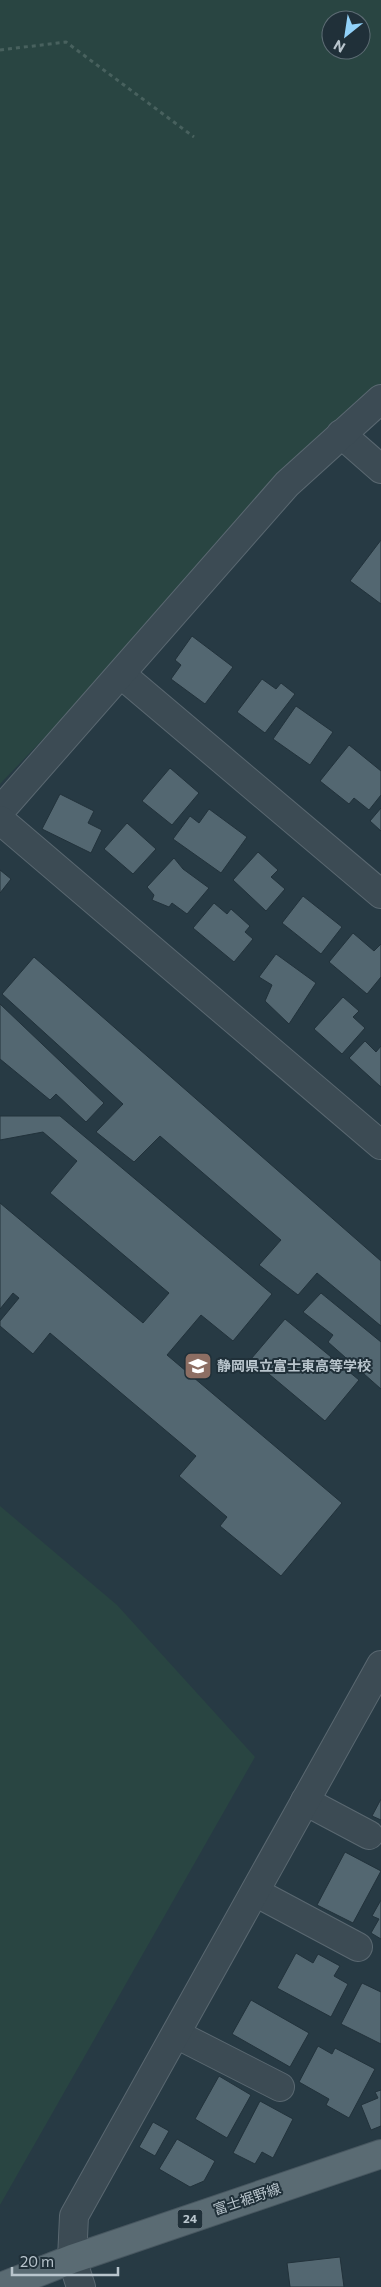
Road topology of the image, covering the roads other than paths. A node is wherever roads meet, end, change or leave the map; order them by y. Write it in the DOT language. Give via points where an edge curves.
graph roads {
  1 [pos="381,399"];
  2 [pos="341,434"];
  3 [pos="381,468"];
  4 [pos="122,675"];
  5 [pos="0,811"];
  6 [pos="0,820"];
  7 [pos="381,894"];
  8 [pos="381,1145"];
  9 [pos="381,1665"];
  10 [pos="305,1801"];
  11 [pos="369,1835"];
  12 [pos="255,1892"];
  13 [pos="358,1947"];
  14 [pos="176,2034"];
  15 [pos="280,2087"];
  16 [pos="381,2154"];
  17 [pos="72,2259"];
  18 [pos="1,2287"];
  19 [pos="82,2287"];
  1 -- 2 [label="street"];
  2 -- 3 [label="street"];
  2 -- 4 [label="street" via="287,484 209,570"];
  4 -- 5 [label="street"];
  4 -- 7 [label="street"];
  6 -- 8 [label="street"];
  9 -- 10 [label="street"];
  10 -- 11 [label="street"];
  10 -- 12 [label="street"];
  12 -- 13 [label="street"];
  12 -- 14 [label="street"];
  14 -- 15 [label="street"];
  14 -- 17 [label="street" via="74,2216"];
  16 -- 17 [label="main road, 富士裾野線 / 24"];
  17 -- 18 [label="main road, 富士裾野線 / 24"];
  17 -- 19 [label="street"];
}
